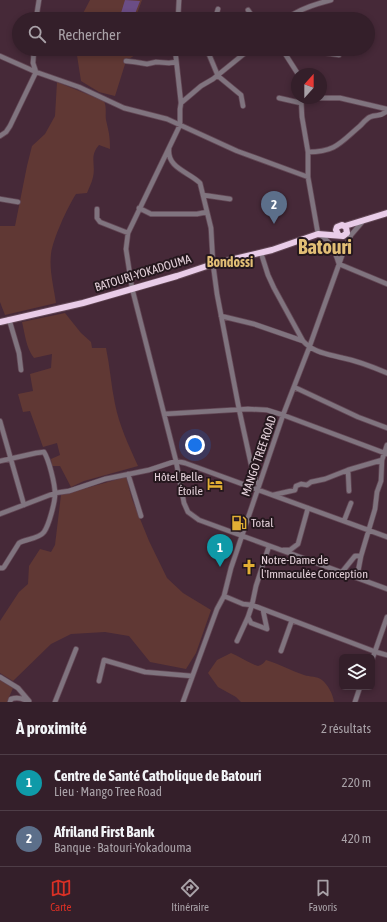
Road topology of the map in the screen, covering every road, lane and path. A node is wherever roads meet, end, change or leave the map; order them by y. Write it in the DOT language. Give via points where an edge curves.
graph roads {
  1 [pos="39,0"];
  2 [pos="179,0"];
  3 [pos="331,0"];
  4 [pos="218,9"];
  5 [pos="37,12"];
  6 [pos="178,12"];
  7 [pos="217,12"];
  8 [pos="296,12"];
  9 [pos="0,56"];
  10 [pos="33,56"];
  11 [pos="176,56"];
  12 [pos="210,56"];
  13 [pos="242,56"];
  14 [pos="287,56"];
  15 [pos="126,61"];
  16 [pos="176,62"];
  17 [pos="294,68"];
  18 [pos="36,72"];
  19 [pos="218,76"];
  20 [pos="279,98"];
  21 [pos="327,98"];
  22 [pos="291,100"];
  23 [pos="181,103"];
  24 [pos="301,104"];
  25 [pos="243,106"];
  26 [pos="387,110"];
  27 [pos="180,125"];
  28 [pos="0,136"];
  29 [pos="169,147"];
  30 [pos="308,152"];
  31 [pos="163,161"];
  32 [pos="171,161"];
  33 [pos="308,177"];
  34 [pos="203,195"];
  35 [pos="0,199"];
  36 [pos="230,199"];
  37 [pos="18,202"];
  38 [pos="139,208"];
  39 [pos="96,209"];
  40 [pos="207,212"];
  41 [pos="387,213"];
  42 [pos="360,222"];
  43 [pos="345,226"];
  44 [pos="337,232"];
  45 [pos="128,233"];
  46 [pos="347,233"];
  47 [pos="321,234"];
  48 [pos="261,253"];
  49 [pos="213,264"];
  50 [pos="339,264"];
  51 [pos="387,284"];
  52 [pos="132,288"];
  53 [pos="221,316"];
  54 [pos="9,320"];
  55 [pos="0,322"];
  56 [pos="303,342"];
  57 [pos="309,348"];
  58 [pos="21,370"];
  59 [pos="387,373"];
  60 [pos="294,387"];
  61 [pos="239,409"];
  62 [pos="164,414"];
  63 [pos="283,416"];
  64 [pos="0,421"];
  65 [pos="387,428"];
  66 [pos="387,445"];
  67 [pos="386,454"];
  68 [pos="10,458"];
  69 [pos="382,460"];
  70 [pos="0,461"];
  71 [pos="176,461"];
  72 [pos="348,470"];
  73 [pos="128,474"];
  74 [pos="259,485"];
  75 [pos="258,490"];
  76 [pos="348,490"];
  77 [pos="55,493"];
  78 [pos="274,495"];
  79 [pos="351,503"];
  80 [pos="24,505"];
  81 [pos="308,508"];
  82 [pos="0,514"];
  83 [pos="141,516"];
  84 [pos="344,521"];
  85 [pos="370,530"];
  86 [pos="242,535"];
  87 [pos="387,537"];
  88 [pos="269,546"];
  89 [pos="280,550"];
  90 [pos="361,556"];
  91 [pos="0,568"];
  92 [pos="342,572"];
  93 [pos="357,577"];
  94 [pos="387,589"];
  95 [pos="224,596"];
  96 [pos="252,605"];
  97 [pos="263,610"];
  98 [pos="248,617"];
  99 [pos="387,617"];
  100 [pos="292,620"];
  101 [pos="237,641"];
  102 [pos="76,649"];
  103 [pos="282,651"];
  104 [pos="376,652"];
  105 [pos="387,655"];
  106 [pos="192,676"];
  107 [pos="0,678"];
  108 [pos="99,681"];
  109 [pos="359,690"];
  110 [pos="10,702"];
  111 [pos="30,702"];
  112 [pos="55,702"];
  113 [pos="183,702"];
  114 [pos="354,702"];
  1 -- 5 [label="street"];
  2 -- 6 [label="street"];
  3 -- 8 [label="street"];
  4 -- 7 [label="street"];
  9 -- 18 [label="street"];
  10 -- 18 [label="street"];
  11 -- 16 [label="street"];
  12 -- 19 [label="street"];
  13 -- 19 [label="street"];
  14 -- 17 [label="street"];
  15 -- 16 [label="street" via="147,64"];
  16 -- 23 [label="street"];
  18 -- 27 [label="street" via="79,87 124,108"];
  18 -- 28 [label="street" via="10,126"];
  19 -- 23 [label="street"];
  19 -- 25 [label="street" via="241,95"];
  20 -- 22 [label="street"];
  21 -- 26 [label="street" via="340,98"];
  23 -- 27 [label="street"];
  24 -- 30 [label="street"];
  26 -- 30 [label="street" via="381,116 370,117 334,148"];
  27 -- 29 [label="street"];
  27 -- 33 [label="street" via="236,151"];
  29 -- 31 [label="street"];
  29 -- 32 [label="street"];
  30 -- 33 [label="street"];
  31 -- 32 [label="street"];
  31 -- 38 [label="street"];
  32 -- 34 [label="street" via="200,183"];
  33 -- 47 [label="street"];
  34 -- 36 [label="street"];
  34 -- 40 [label="street"];
  35 -- 37 [label="street"];
  38 -- 40 [label="street" via="151,214"];
  38 -- 45 [label="street"];
  39 -- 45 [label="street" via="100,222"];
  40 -- 49 [label="street"];
  41 -- 42 [label="highway"];
  42 -- 43 [label="highway"];
  42 -- 46 [label="highway"];
  42 -- 50 [label="street, MANGO TREE ROAD" via="351,235"];
  43 -- 44 [label="highway" via="340,225"];
  43 -- 46 [label="highway"];
  44 -- 46 [label="highway" via="343,236"];
  44 -- 47 [label="highway, BATOURI-YOKADOUMA" via="333,236"];
  45 -- 52 [label="street" via="126,249"];
  47 -- 48 [label="highway, BATOURI-YOKADOUMA"];
  47 -- 50 [label="street" via="328,241"];
  48 -- 49 [label="highway, BATOURI-YOKADOUMA"];
  48 -- 56 [label="street" via="274,288"];
  49 -- 52 [label="highway, BATOURI-YOKADOUMA"];
  49 -- 53 [label="street"];
  50 -- 51 [label="street"];
  50 -- 57 [label="street, MANGO TREE ROAD"];
  52 -- 54 [label="highway, BATOURI-YOKADOUMA"];
  52 -- 62 [label="street"];
  53 -- 56 [label="street" via="254,324"];
  53 -- 61 [label="street"];
  54 -- 55 [label="highway, BATOURI-YOKADOUMA"];
  54 -- 58 [label="street" via="19,353"];
  56 -- 57 [label="street"];
  57 -- 59 [label="street"];
  57 -- 60 [label="street, MANGO TREE ROAD"];
  60 -- 63 [label="street, MANGO TREE ROAD"];
  60 -- 65 [label="street"];
  61 -- 62 [label="street"];
  61 -- 63 [label="street" via="259,409"];
  61 -- 74 [label="street" via="253,472"];
  62 -- 71 [label="street"];
  63 -- 67 [label="street"];
  63 -- 74 [label="street, MANGO TREE ROAD"];
  64 -- 68 [label="street"];
  66 -- 67 [label="street"];
  67 -- 69 [label="street"];
  68 -- 70 [label="street"];
  68 -- 77 [label="street" via="44,452"];
  68 -- 80 [label="street"];
  69 -- 72 [label="street"];
  69 -- 85 [label="street" via="381,480"];
  71 -- 73 [label="street"];
  71 -- 75 [label="street"];
  71 -- 86 [label="street" via="188,512 199,520"];
  72 -- 76 [label="street"];
  72 -- 78 [label="street"];
  73 -- 77 [label="street"];
  73 -- 83 [label="street"];
  74 -- 75 [label="street, MANGO TREE ROAD"];
  75 -- 78 [label="street"];
  75 -- 86 [label="street, MANGO TREE ROAD"];
  77 -- 80 [label="street"];
  77 -- 91 [label="street" via="44,532 40,536 19,542 3,568"];
  78 -- 81 [label="street"];
  79 -- 84 [label="street"];
  80 -- 82 [label="street"];
  81 -- 84 [label="street"];
  81 -- 89 [label="street" via="298,544 290,550"];
  84 -- 85 [label="street"];
  85 -- 87 [label="street"];
  85 -- 90 [label="street"];
  86 -- 88 [label="street"];
  86 -- 95 [label="street, MANGO TREE ROAD"];
  88 -- 89 [label="street"];
  88 -- 96 [label="street"];
  89 -- 92 [label="street"];
  90 -- 92 [label="street" via="355,556"];
  90 -- 93 [label="street"];
  92 -- 93 [label="street"];
  93 -- 94 [label="street"];
  95 -- 96 [label="street"];
  95 -- 106 [label="street, MANGO TREE ROAD"];
  96 -- 97 [label="street"];
  96 -- 98 [label="street"];
  97 -- 98 [label="street" via="267,629 251,623"];
  97 -- 100 [label="street"];
  98 -- 101 [label="street"];
  99 -- 104 [label="street"];
  100 -- 103 [label="street"];
  100 -- 104 [label="street"];
  102 -- 112 [label="street"];
  104 -- 105 [label="street"];
  106 -- 108 [label="street" via="146,672 104,660"];
  106 -- 113 [label="street, MANGO TREE ROAD"];
  107 -- 111 [label="street" via="18,688"];
  109 -- 114 [label="street"];
  110 -- 111 [label="street" via="11,699 20,698"];
}
